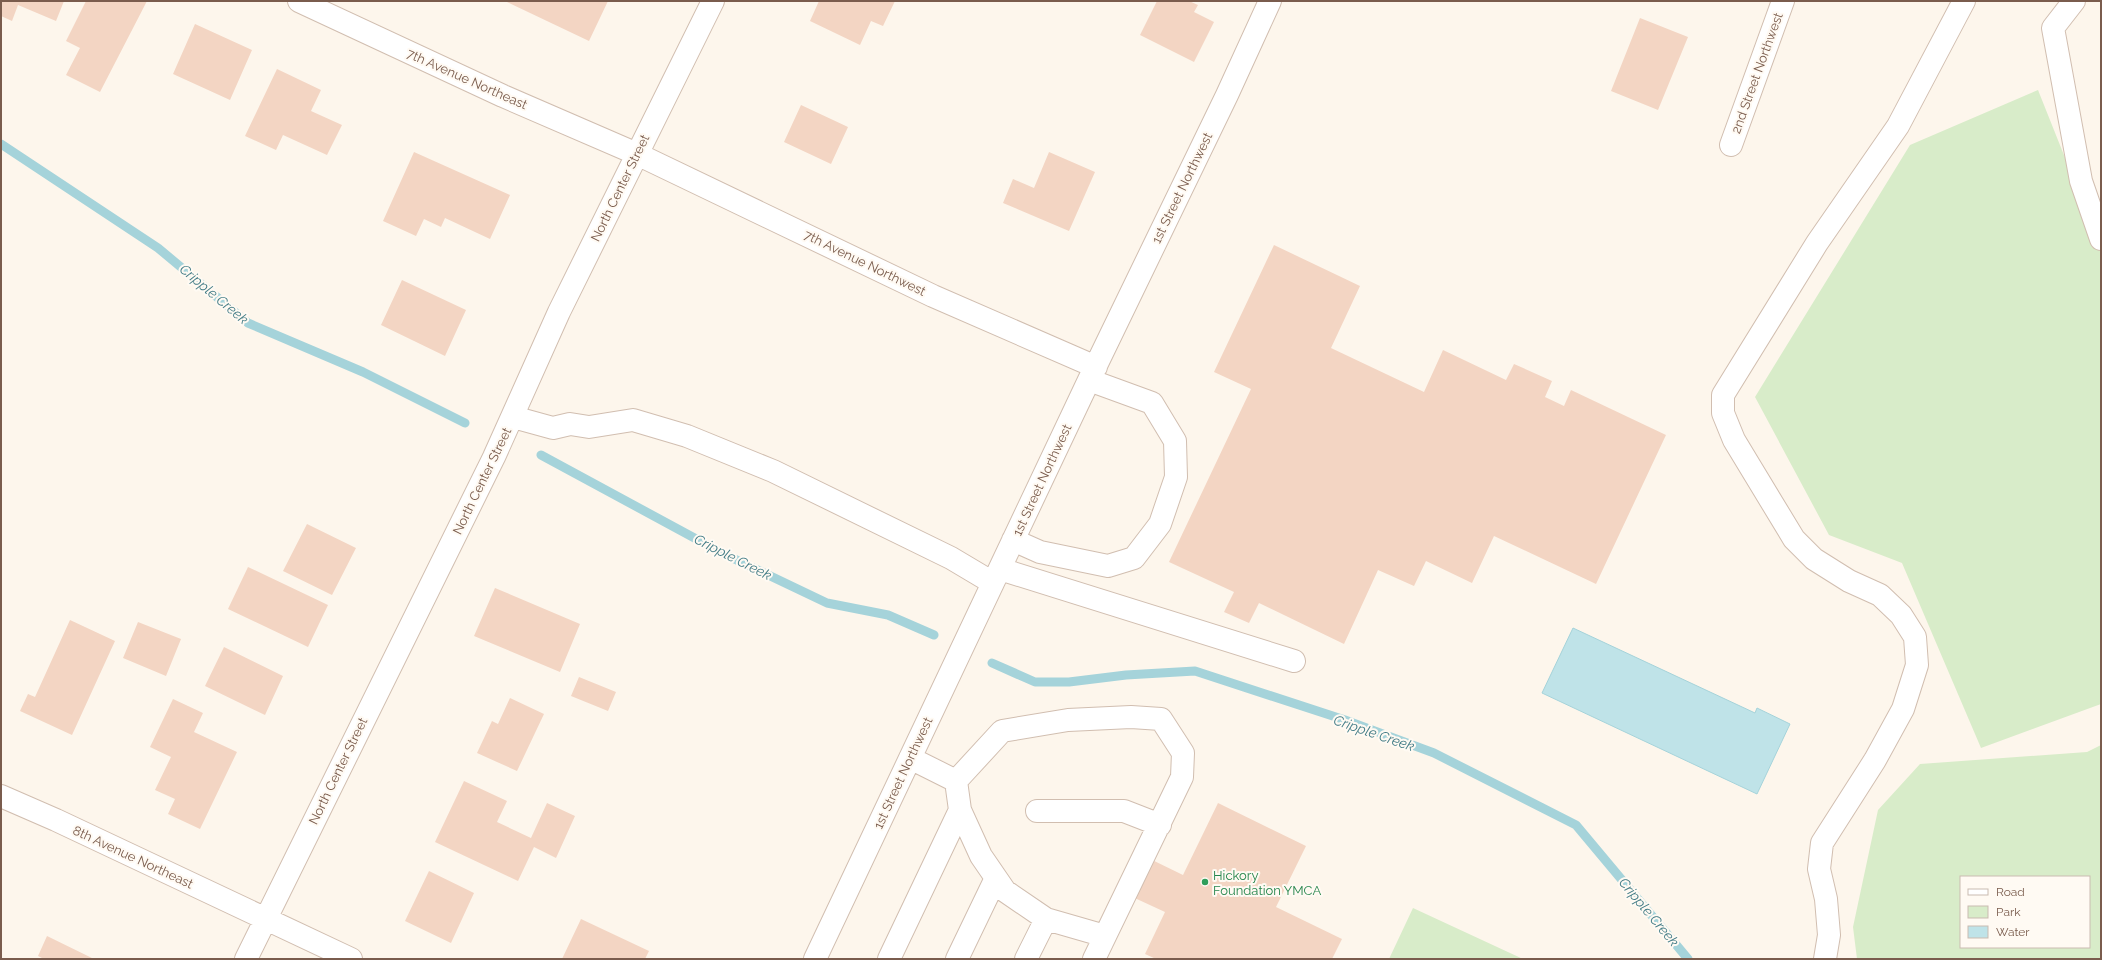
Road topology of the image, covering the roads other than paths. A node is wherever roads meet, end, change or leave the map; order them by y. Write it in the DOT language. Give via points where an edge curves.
graph roads {
  1 [pos="299,1"];
  2 [pos="714,1"];
  3 [pos="1270,1"];
  4 [pos="1783,1"];
  5 [pos="1964,1"];
  6 [pos="2074,1"];
  7 [pos="1731,145"];
  8 [pos="637,154"];
  9 [pos="2101,239"];
  10 [pos="1092,373"];
  11 [pos="514,417"];
  12 [pos="1013,540"];
  13 [pos="996,576"];
  14 [pos="1294,661"];
  15 [pos="910,758"];
  16 [pos="956,781"];
  17 [pos="1,796"];
  18 [pos="960,810"];
  19 [pos="1038,811"];
  20 [pos="1160,825"];
  21 [pos="996,878"];
  22 [pos="265,919"];
  23 [pos="1046,919"];
  24 [pos="1105,936"];
  25 [pos="246,959"];
  26 [pos="351,959"];
  27 [pos="815,959"];
  28 [pos="889,959"];
  29 [pos="957,959"];
  30 [pos="1026,959"];
  31 [pos="1094,959"];
  32 [pos="1825,959"];
  1 -- 8 [label="street, 7th Avenue Northeast" via="502,96"];
  2 -- 8 [label="street, North Center Street"];
  3 -- 10 [label="street, 1st Street Northwest"];
  4 -- 7 [label="street, 2nd Street Northwest"];
  5 -- 32 [label="street" via="1898,126 1817,242 1723,395 1723,413 1734,440 1794,539 1814,558 1849,581 1880,595 1901,615 1914,637 1917,665 1902,709 1875,760 1822,843 1819,869 1826,899 1829,935"];
  6 -- 9 [label="street" via="2053,28 2081,181"];
  8 -- 10 [label="street, 7th Avenue Northwest"];
  8 -- 11 [label="street, North Center Street" via="559,312"];
  10 -- 12 [label="street, 1st Street Northwest"];
  10 -- 12 [label="street, 7th Avenue Northwest" via="1152,403 1174,441 1176,477 1160,524 1134,558 1108,566 1040,552"];
  11 -- 13 [label="street" via="553,428 570,424 589,427 633,420 687,436 773,471 951,558"];
  11 -- 22 [label="street, North Center Street"];
  12 -- 13 [label="street, 1st Street Northwest"];
  13 -- 14 [label="street"];
  13 -- 15 [label="street, 1st Street Northwest"];
  15 -- 16 [label="street"];
  15 -- 27 [label="street, 1st Street Northwest"];
  16 -- 18 [label="street"];
  16 -- 20 [label="street" via="1002,731 1068,720 1131,717 1161,719 1183,753 1182,777"];
  17 -- 22 [label="street, 8th Avenue Northeast"];
  18 -- 21 [label="street" via="980,856"];
  18 -- 28 [label="street"];
  19 -- 20 [label="street" via="1124,811"];
  20 -- 24 [label="street"];
  21 -- 23 [label="street" via="1005,891"];
  21 -- 29 [label="street"];
  22 -- 25 [label="street, North Center Street"];
  22 -- 26 [label="street, 8th Avenue Northeast"];
  23 -- 24 [label="street"];
  23 -- 30 [label="street"];
  24 -- 31 [label="street"];
}
